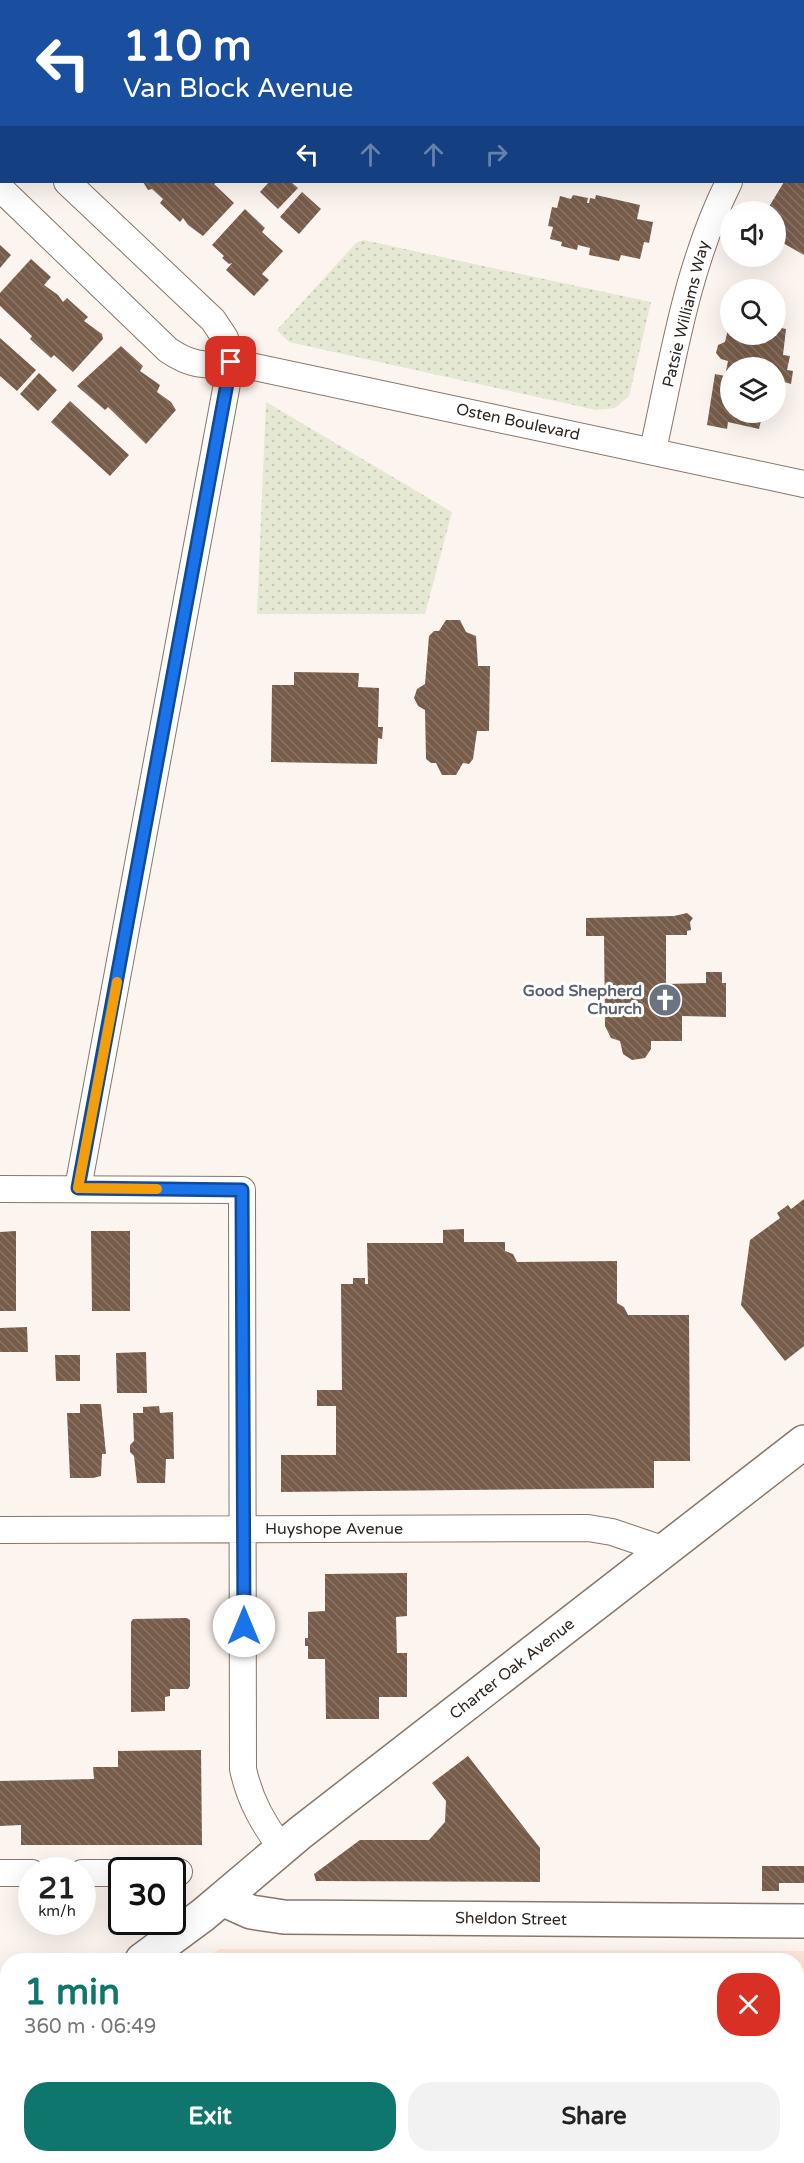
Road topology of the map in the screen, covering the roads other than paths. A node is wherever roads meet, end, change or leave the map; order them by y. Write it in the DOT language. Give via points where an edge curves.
graph roads {
  1 [pos="69,183"];
  2 [pos="728,183"];
  3 [pos="0,188"];
  4 [pos="231,362"];
  5 [pos="653,450"];
  6 [pos="804,484"];
  7 [pos="78,1188"];
  8 [pos="0,1189"];
  9 [pos="804,1442"];
  10 [pos="0,1530"];
  11 [pos="244,1530"];
  12 [pos="665,1550"];
  13 [pos="282,1849"];
  14 [pos="0,1873"];
  15 [pos="18,1873"];
  16 [pos="222,1899"];
  17 [pos="804,1921"];
  18 [pos="151,1953"];
  1 -- 4 [label="street" via="213,320 225,338"];
  2 -- 5 [label="street, Patsie Williams Way" via="713,213 693,270"];
  3 -- 4 [label="street, Osten Boulevard" via="168,350 194,365"];
  4 -- 5 [label="street, Osten Boulevard"];
  4 -- 7 [label="street"];
  5 -- 6 [label="street, Osten Boulevard"];
  7 -- 8 [label="street"];
  7 -- 11 [label="street" via="242,1190"];
  9 -- 12 [label="street, Charter Oak Avenue"];
  10 -- 11 [label="street, Huyshope Avenue"];
  11 -- 12 [label="street, Huyshope Avenue" via="588,1528"];
  11 -- 13 [label="street" via="243,1769 261,1820"];
  12 -- 13 [label="street, Charter Oak Avenue"];
  13 -- 16 [label="street, Charter Oak Avenue"];
  14 -- 15 [label="street"];
  16 -- 17 [label="street, Sheldon Street" via="257,1913 284,1917"];
  16 -- 18 [label="street, Charter Oak Avenue"];
}
